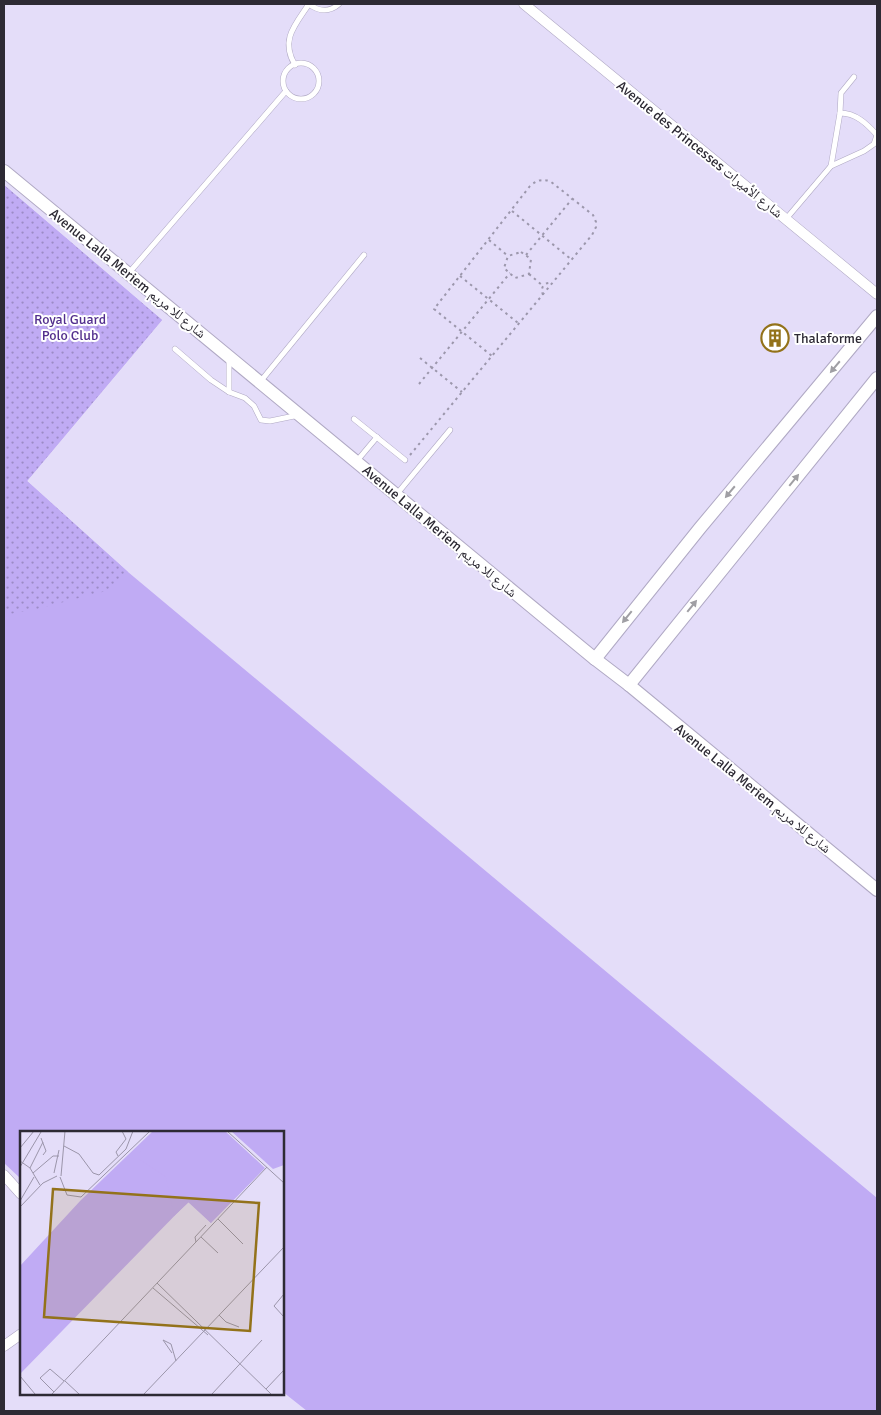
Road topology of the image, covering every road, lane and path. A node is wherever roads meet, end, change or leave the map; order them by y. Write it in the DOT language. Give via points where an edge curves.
graph roads {
  1 [pos="309,4"];
  2 [pos="339,4"];
  3 [pos="524,4"];
  4 [pos="295,65"];
  5 [pos="854,77"];
  6 [pos="286,91"];
  7 [pos="840,113"];
  8 [pos="831,166"];
  9 [pos="4,171"];
  10 [pos="572,198"];
  11 [pos="511,210"];
  12 [pos="785,220"];
  13 [pos="542,236"];
  14 [pos="488,240"];
  15 [pos="364,255"];
  16 [pos="526,255"];
  17 [pos="508,256"];
  18 [pos="572,260"];
  19 [pos="510,273"];
  20 [pos="128,274"];
  21 [pos="529,274"];
  22 [pos="460,276"];
  23 [pos="552,283"];
  24 [pos="543,286"];
  25 [pos="877,294"];
  26 [pos="543,295"];
  27 [pos="489,299"];
  28 [pos="877,316"];
  29 [pos="519,324"];
  30 [pos="462,332"];
  31 [pos="175,349"];
  32 [pos="492,356"];
  33 [pos="230,357"];
  34 [pos="420,358"];
  35 [pos="432,368"];
  36 [pos="877,378"];
  37 [pos="260,382"];
  38 [pos="419,384"];
  39 [pos="229,392"];
  40 [pos="462,392"];
  41 [pos="299,415"];
  42 [pos="354,419"];
  43 [pos="450,430"];
  44 [pos="377,437"];
  45 [pos="405,460"];
  46 [pos="356,462"];
  47 [pos="396,495"];
  48 [pos="595,659"];
  49 [pos="629,685"];
  50 [pos="877,890"];
  51 [pos="4,1175"];
  52 [pos="20,1193"];
  53 [pos="20,1335"];
  54 [pos="4,1346"];
  1 -- 2 [label="lane" via="325,10"];
  1 -- 4 [label="lane" via="292,31 288,45"];
  3 -- 12 [label="street, Avenue des Princesses شارع الأميرات"];
  4 -- 6 [label="lane" via="284,77"];
  4 -- 6 [label="lane" via="306,64 315,70 318,86 312,95 302,99"];
  5 -- 7 [label="lane" via="841,93"];
  6 -- 20 [label="lane"];
  7 -- 8 [label="lane"];
  7 -- 8 [label="lane" via="854,116 877,135 874,144 864,151"];
  8 -- 12 [label="lane"];
  9 -- 20 [label="street, Avenue Lalla Meriem شارع للا مريم"];
  10 -- 11 [label="path" via="544,179 530,186"];
  10 -- 13 [label="path"];
  10 -- 18 [label="path" via="594,215 596,228"];
  11 -- 13 [label="path"];
  11 -- 14 [label="path"];
  12 -- 25 [label="street, Avenue des Princesses شارع الأميرات"];
  13 -- 16 [label="path"];
  13 -- 18 [label="path"];
  14 -- 17 [label="path"];
  14 -- 22 [label="path"];
  15 -- 37 [label="lane"];
  16 -- 17 [label="path" via="522,252"];
  16 -- 21 [label="path" via="531,260"];
  17 -- 19 [label="path" via="504,268"];
  18 -- 23 [label="path"];
  19 -- 21 [label="path" via="515,278"];
  19 -- 27 [label="path"];
  20 -- 33 [label="street, Avenue Lalla Meriem شارع للا مريم"];
  21 -- 24 [label="path"];
  22 -- 27 [label="path"];
  22 -- 30 [label="path" via="434,309"];
  23 -- 24 [label="path"];
  23 -- 26 [label="path"];
  24 -- 26 [label="path"];
  26 -- 29 [label="path"];
  27 -- 29 [label="path"];
  27 -- 30 [label="path"];
  28 -- 48 [label="street, one-way"];
  29 -- 32 [label="path"];
  30 -- 32 [label="path"];
  30 -- 35 [label="path"];
  31 -- 39 [label="lane"];
  32 -- 40 [label="path"];
  33 -- 37 [label="street, Avenue Lalla Meriem شارع للا مريم"];
  33 -- 39 [label="lane"];
  34 -- 35 [label="path"];
  35 -- 38 [label="path"];
  35 -- 40 [label="path"];
  49 -- 36 [label="street, one-way"];
  37 -- 41 [label="street, Avenue Lalla Meriem شارع للا مريم"];
  39 -- 41 [label="lane" via="245,398 254,406 261,420"];
  40 -- 45 [label="path"];
  41 -- 46 [label="street, Avenue Lalla Meriem شارع للا مريم"];
  42 -- 44 [label="lane"];
  43 -- 47 [label="lane"];
  44 -- 45 [label="lane"];
  44 -- 46 [label="lane"];
  46 -- 47 [label="street, Avenue Lalla Meriem شارع للا مريم"];
  47 -- 48 [label="street, Avenue Lalla Meriem شارع للا مريم"];
  48 -- 49 [label="street, Avenue Lalla Meriem شارع للا مريم"];
  49 -- 50 [label="street, Avenue Lalla Meriem شارع للا مريم"];
  51 -- 52 [label="street"];
  53 -- 54 [label="street"];
}
